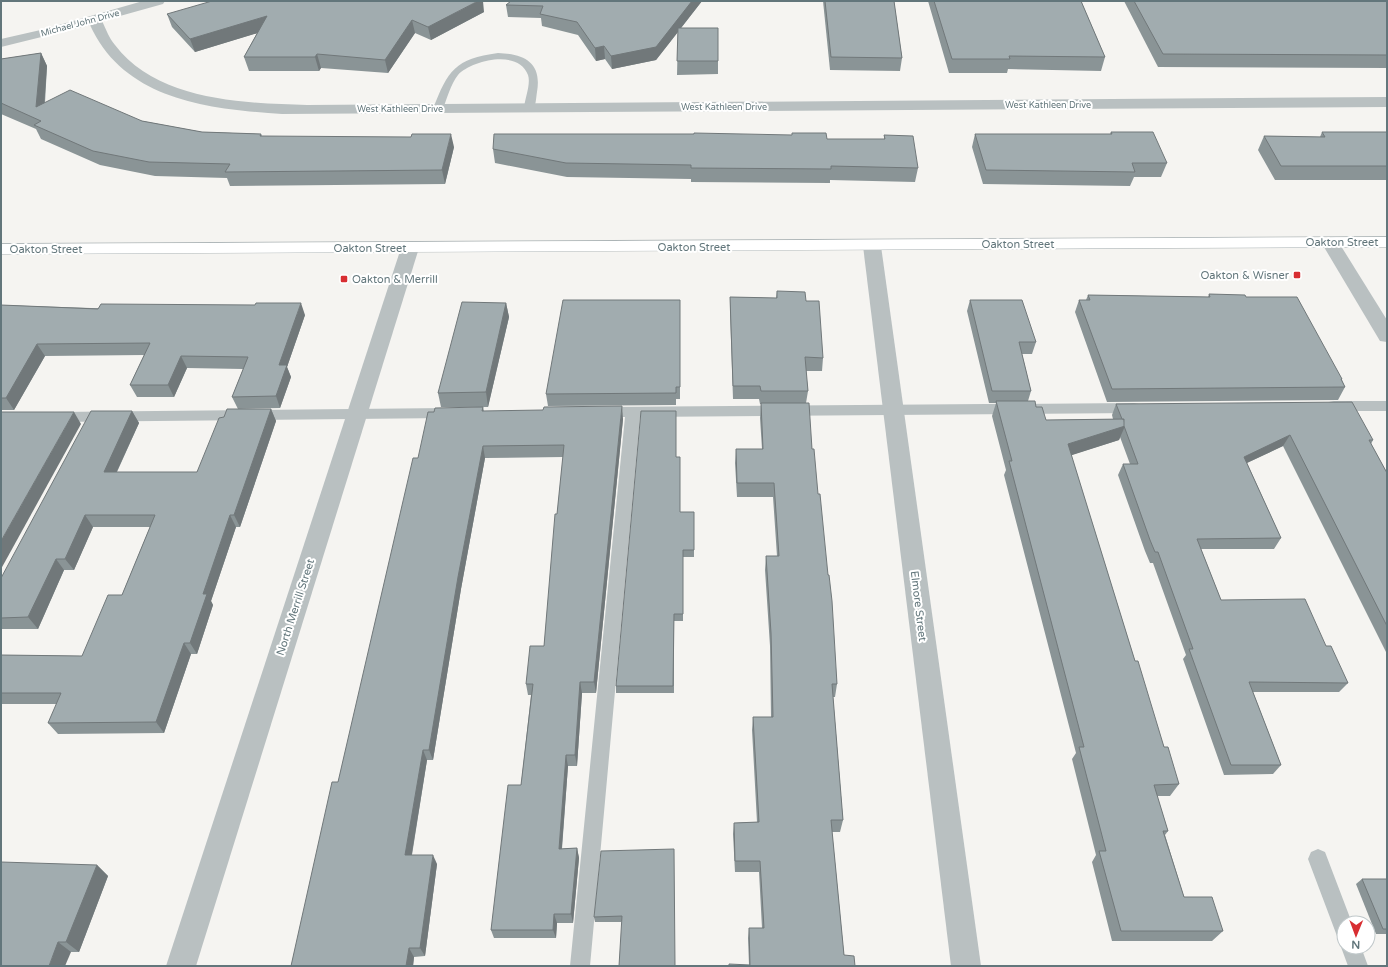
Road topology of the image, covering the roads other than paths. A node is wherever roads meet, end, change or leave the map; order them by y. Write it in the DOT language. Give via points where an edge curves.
graph roads {
  1 [pos="158,1"];
  2 [pos="94,19"];
  3 [pos="1,43"];
  4 [pos="1387,102"];
  5 [pos="529,108"];
  6 [pos="438,109"];
  7 [pos="1330,242"];
  8 [pos="1387,242"];
  9 [pos="872,246"];
  10 [pos="410,248"];
  11 [pos="1,249"];
  12 [pos="1387,336"];
  13 [pos="1323,406"];
  14 [pos="1387,406"];
  15 [pos="1148,408"];
  16 [pos="894,410"];
  17 [pos="585,412"];
  18 [pos="633,412"];
  19 [pos="460,413"];
  20 [pos="357,414"];
  21 [pos="94,416"];
  22 [pos="40,417"];
  23 [pos="87,430"];
  24 [pos="1318,859"];
  25 [pos="1339,915"];
  26 [pos="1354,955"];
  27 [pos="181,966"];
  28 [pos="580,966"];
  29 [pos="966,966"];
  30 [pos="1358,966"];
  1 -- 2 [label="street, Michael John Drive"];
  2 -- 3 [label="street, Michael John Drive"];
  2 -- 6 [label="street, West Kathleen Drive" via="111,50 127,65 148,80 182,94 259,109"];
  4 -- 5 [label="street, West Kathleen Drive"];
  5 -- 6 [label="street, West Kathleen Drive"];
  5 -- 6 [label="lane" via="533,75 527,64 514,56 495,56 467,62 455,72"];
  7 -- 8 [label="main road, Oakton Street"];
  7 -- 9 [label="main road, Oakton Street"];
  7 -- 12 [label="street"];
  9 -- 10 [label="main road, Oakton Street"];
  9 -- 16 [label="street, Elmore Street"];
  10 -- 11 [label="main road, Oakton Street"];
  10 -- 20 [label="street, North Merrill Street"];
  13 -- 14 [label="lane"];
  15 -- 16 [label="lane"];
  16 -- 18 [label="lane"];
  16 -- 29 [label="street, Elmore Street"];
  17 -- 18 [label="lane"];
  18 -- 28 [label="lane"];
  19 -- 20 [label="lane"];
  20 -- 21 [label="lane"];
  20 -- 27 [label="street, North Merrill Street"];
  21 -- 22 [label="lane"];
  21 -- 23 [label="lane"];
  24 -- 25 [label="lane"];
  26 -- 30 [label="lane"];
}
